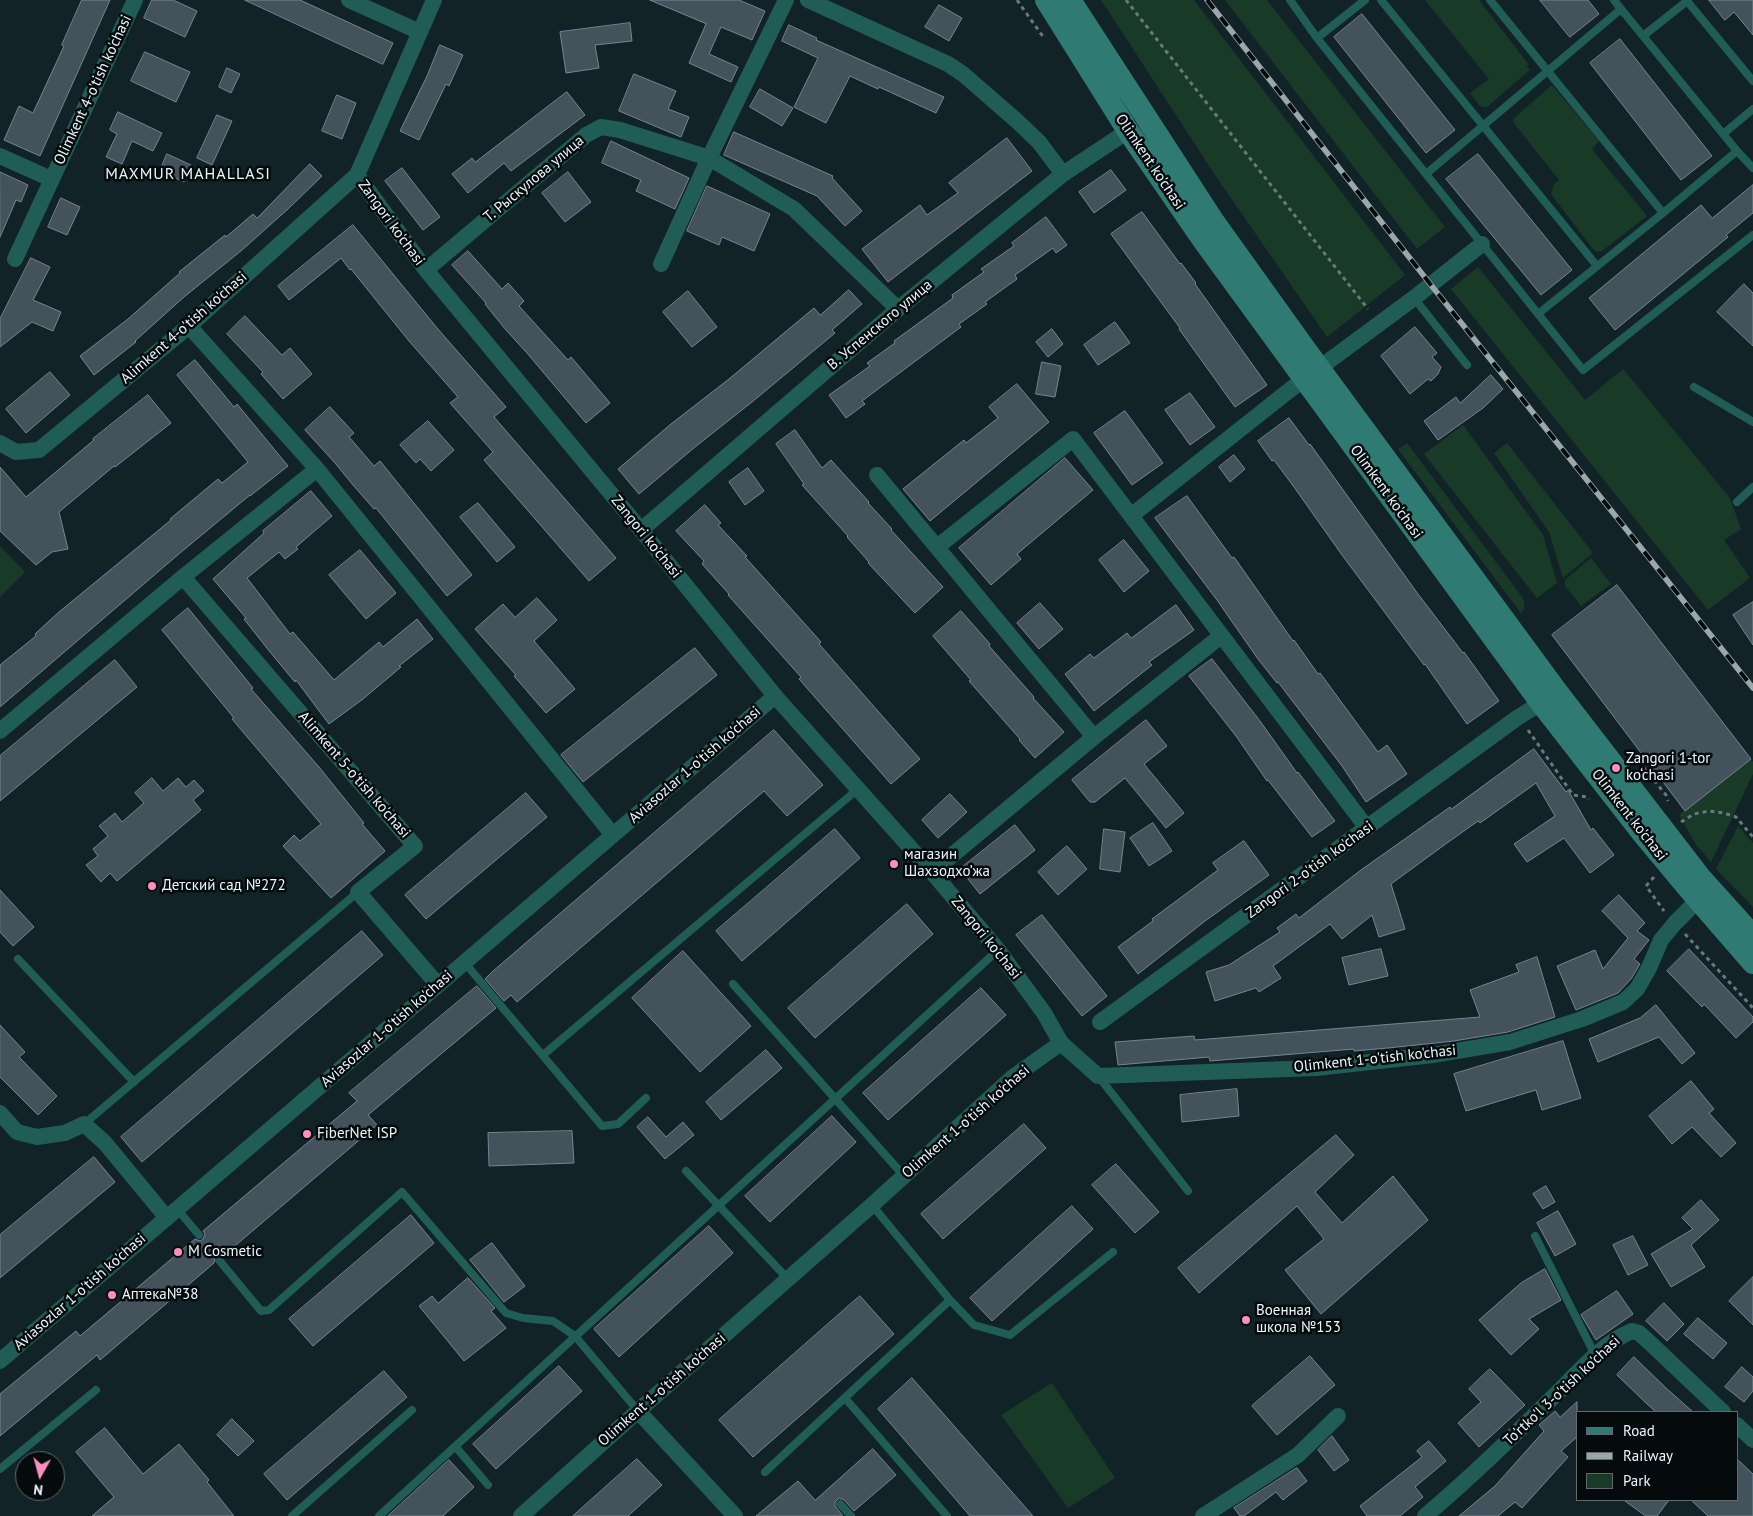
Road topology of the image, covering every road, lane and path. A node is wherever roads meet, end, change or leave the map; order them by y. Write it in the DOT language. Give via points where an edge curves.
graph roads {
  1 [pos="135,0"];
  2 [pos="350,0"];
  3 [pos="434,0"];
  4 [pos="786,0"];
  5 [pos="808,0"];
  6 [pos="1046,0"];
  7 [pos="1070,0"];
  8 [pos="1126,0"];
  9 [pos="1290,0"];
  10 [pos="1365,0"];
  11 [pos="1381,0"];
  12 [pos="1490,0"];
  13 [pos="1614,0"];
  14 [pos="1688,0"];
  15 [pos="1621,9"];
  16 [pos="420,32"];
  17 [pos="1643,36"];
  18 [pos="1317,38"];
  19 [pos="1548,71"];
  20 [pos="1753,82"];
  21 [pos="1753,109"];
  22 [pos="1483,126"];
  23 [pos="1128,131"];
  24 [pos="1723,134"];
  25 [pos="1737,151"];
  26 [pos="0,156"];
  27 [pos="709,158"];
  28 [pos="1753,168"];
  29 [pos="1063,174"];
  30 [pos="1426,174"];
  31 [pos="357,175"];
  32 [pos="52,180"];
  33 [pos="1663,213"];
  34 [pos="1753,235"];
  35 [pos="1482,244"];
  36 [pos="15,259"];
  37 [pos="662,264"];
  38 [pos="1597,266"];
  39 [pos="426,270"];
  40 [pos="1414,298"];
  41 [pos="898,309"];
  42 [pos="1368,309"];
  43 [pos="1538,314"];
  44 [pos="189,326"];
  45 [pos="1467,365"];
  46 [pos="1311,374"];
  47 [pos="1694,387"];
  48 [pos="1753,422"];
  49 [pos="0,443"];
  50 [pos="317,469"];
  51 [pos="877,475"];
  52 [pos="1753,487"];
  53 [pos="1737,502"];
  54 [pos="1132,515"];
  55 [pos="640,530"];
  56 [pos="937,547"];
  57 [pos="184,577"];
  58 [pos="1221,636"];
  59 [pos="775,696"];
  60 [pos="1549,698"];
  61 [pos="0,730"];
  62 [pos="1094,737"];
  63 [pos="858,789"];
  64 [pos="1679,824"];
  65 [pos="1367,828"];
  66 [pos="613,835"];
  67 [pos="1753,837"];
  68 [pos="932,872"];
  69 [pos="358,892"];
  70 [pos="1698,900"];
  71 [pos="1753,936"];
  72 [pos="998,950"];
  73 [pos="18,959"];
  74 [pos="464,963"];
  75 [pos="1753,963"];
  76 [pos="733,984"];
  77 [pos="438,985"];
  78 [pos="1100,1022"];
  79 [pos="1061,1044"];
  80 [pos="543,1055"];
  81 [pos="1098,1076"];
  82 [pos="134,1082"];
  83 [pos="646,1098"];
  84 [pos="835,1098"];
  85 [pos="0,1113"];
  86 [pos="84,1124"];
  87 [pos="686,1171"];
  88 [pos="904,1176"];
  89 [pos="1188,1190"];
  90 [pos="872,1205"];
  91 [pos="172,1214"];
  92 [pos="199,1235"];
  93 [pos="1535,1236"];
  94 [pos="1113,1252"];
  95 [pos="219,1260"];
  96 [pos="788,1279"];
  97 [pos="950,1300"];
  98 [pos="576,1336"];
  99 [pos="1596,1356"];
  100 [pos="0,1361"];
  101 [pos="96,1390"];
  102 [pos="845,1398"];
  103 [pos="412,1410"];
  104 [pos="638,1410"];
  105 [pos="1722,1411"];
  106 [pos="1338,1416"];
  107 [pos="1738,1426"];
  108 [pos="1753,1440"];
  109 [pos="455,1446"];
  110 [pos="0,1469"];
  111 [pos="765,1472"];
  112 [pos="488,1485"];
  113 [pos="840,1504"];
  114 [pos="292,1516"];
  115 [pos="379,1516"];
  116 [pos="521,1516"];
  117 [pos="735,1516"];
  118 [pos="851,1516"];
  119 [pos="946,1516"];
  120 [pos="1203,1516"];
  121 [pos="1425,1516"];
  1 -- 32 [label="street, Olimkent 4-o'tish ko'chasi"];
  2 -- 16 [label="street"];
  3 -- 16 [label="street, Zangori ko'chasi"];
  4 -- 27 [label="street"];
  5 -- 29 [label="street" via="948,64 963,74 1039,142"];
  6 -- 23 [label="main road, Olimkent ko'chasi"];
  7 -- 46 [label="main road, Olimkent ko'chasi"];
  8 -- 42 [label="path"];
  9 -- 18 [label="lane"];
  10 -- 18 [label="lane"];
  11 -- 22 [label="lane"];
  12 -- 19 [label="lane"];
  13 -- 15 [label="lane"];
  14 -- 17 [label="lane"];
  14 -- 20 [label="lane"];
  15 -- 17 [label="lane"];
  15 -- 19 [label="lane"];
  16 -- 31 [label="street, Zangori ko'chasi"];
  17 -- 24 [label="lane"];
  18 -- 30 [label="lane"];
  19 -- 22 [label="lane"];
  19 -- 33 [label="lane"];
  21 -- 24 [label="lane"];
  22 -- 30 [label="lane"];
  22 -- 38 [label="lane"];
  23 -- 29 [label="street, В. Успенского улица"];
  23 -- 46 [label="main road, Olimkent ko'chasi" via="1203,240"];
  24 -- 25 [label="lane"];
  25 -- 28 [label="lane"];
  25 -- 33 [label="lane"];
  26 -- 32 [label="street, Olimkent 4-o'tish ko'chasi"];
  27 -- 37 [label="street"];
  27 -- 39 [label="street, Т. Рыскулова улица" via="601,127 586,135"];
  27 -- 41 [label="street, Т. Рыскулова улица" via="794,209"];
  29 -- 41 [label="street, В. Успенского улица"];
  30 -- 35 [label="lane"];
  31 -- 39 [label="street, Zangori ko'chasi"];
  31 -- 44 [label="street, Alimkent 4-o'tish ko'chasi"];
  32 -- 36 [label="street, Olimkent 4-o'tish ko'chasi"];
  33 -- 38 [label="lane"];
  34 -- 43 [label="lane" via="1583,370"];
  35 -- 40 [label="street"];
  35 -- 43 [label="lane"];
  38 -- 43 [label="lane"];
  39 -- 55 [label="street, Zangori ko'chasi"];
  40 -- 45 [label="lane"];
  40 -- 46 [label="street"];
  41 -- 55 [label="street, В. Успенского улица"];
  44 -- 49 [label="street, Alimkent 4-o'tish ko'chasi" via="39,450 16,452"];
  44 -- 50 [label="street"];
  46 -- 54 [label="street"];
  46 -- 60 [label="main road, Olimkent ko'chasi"];
  47 -- 48 [label="lane"];
  50 -- 57 [label="street"];
  50 -- 66 [label="street"];
  51 -- 56 [label="street"];
  52 -- 53 [label="lane"];
  54 -- 56 [label="street" via="1074,439"];
  54 -- 58 [label="street"];
  55 -- 59 [label="street, Zangori ko'chasi"];
  56 -- 62 [label="street"];
  57 -- 61 [label="street"];
  57 -- 69 [label="street, Alimkent 5-o'tish ko'chasi" via="415,846"];
  58 -- 62 [label="street"];
  58 -- 65 [label="street"];
  59 -- 63 [label="street, Zangori ko'chasi"];
  59 -- 66 [label="street, Aviasozlar 1-o'tish ko'chasi"];
  60 -- 65 [label="street, Zangori 2-o'tish ko'chasi"];
  60 -- 70 [label="main road, Olimkent ko'chasi" via="1638,828"];
  60 -- 71 [label="main road, Olimkent ko'chasi"];
  62 -- 68 [label="street"];
  63 -- 68 [label="street, Zangori ko'chasi"];
  63 -- 80 [label="lane"];
  64 -- 67 [label="path" via="1694,814 1724,813 1736,818"];
  65 -- 78 [label="street, Zangori 2-o'tish ko'chasi"];
  66 -- 74 [label="street, Aviasozlar 1-o'tish ko'chasi"];
  68 -- 72 [label="street, Zangori ko'chasi"];
  69 -- 77 [label="street"];
  69 -- 82 [label="lane"];
  70 -- 75 [label="main road, Olimkent ko'chasi"];
  70 -- 81 [label="street, Olimkent 1-o'tish ko'chasi" via="1660,940 1637,989 1623,1002 1582,1020 1510,1042 1433,1055 1316,1068"];
  72 -- 79 [label="street, Zangori ko'chasi" via="1044,1013"];
  72 -- 84 [label="lane"];
  73 -- 82 [label="lane"];
  74 -- 77 [label="street, Aviasozlar 1-o'tish ko'chasi"];
  74 -- 80 [label="lane"];
  76 -- 84 [label="lane"];
  77 -- 91 [label="street, Aviasozlar 1-o'tish ko'chasi"];
  79 -- 81 [label="street"];
  79 -- 88 [label="street, Olimkent 1-o'tish ko'chasi" via="1014,1077"];
  80 -- 83 [label="lane" via="602,1126 618,1124"];
  81 -- 89 [label="lane"];
  82 -- 86 [label="lane"];
  84 -- 88 [label="lane"];
  84 -- 98 [label="lane"];
  85 -- 86 [label="street" via="17,1132 37,1136 65,1133"];
  86 -- 91 [label="street"];
  87 -- 96 [label="lane"];
  88 -- 90 [label="street, Olimkent 1-o'tish ko'chasi"];
  90 -- 96 [label="street, Olimkent 1-o'tish ko'chasi"];
  90 -- 97 [label="lane"];
  91 -- 92 [label="lane"];
  91 -- 100 [label="street, Aviasozlar 1-o'tish ko'chasi"];
  93 -- 99 [label="lane"];
  94 -- 97 [label="lane" via="1010,1335 974,1325"];
  95 -- 98 [label="lane" via="261,1311 269,1310 402,1192 506,1313 553,1321"];
  96 -- 104 [label="street, Olimkent 1-o'tish ko'chasi"];
  97 -- 102 [label="lane"];
  98 -- 104 [label="lane"];
  98 -- 109 [label="lane"];
  99 -- 105 [label="street, To'rtko'l 3-o'tish ko'chasi" via="1632,1330"];
  99 -- 121 [label="street, To'rtko'l 3-o'tish ko'chasi" via="1467,1481"];
  101 -- 110 [label="lane"];
  102 -- 111 [label="lane"];
  102 -- 119 [label="lane"];
  103 -- 114 [label="lane"];
  104 -- 116 [label="street, Olimkent 1-o'tish ko'chasi"];
  104 -- 117 [label="street"];
  106 -- 120 [label="street" via="1298,1455"];
  107 -- 108 [label="street"];
  109 -- 112 [label="lane"];
  109 -- 115 [label="lane"];
  113 -- 118 [label="lane"];
}
